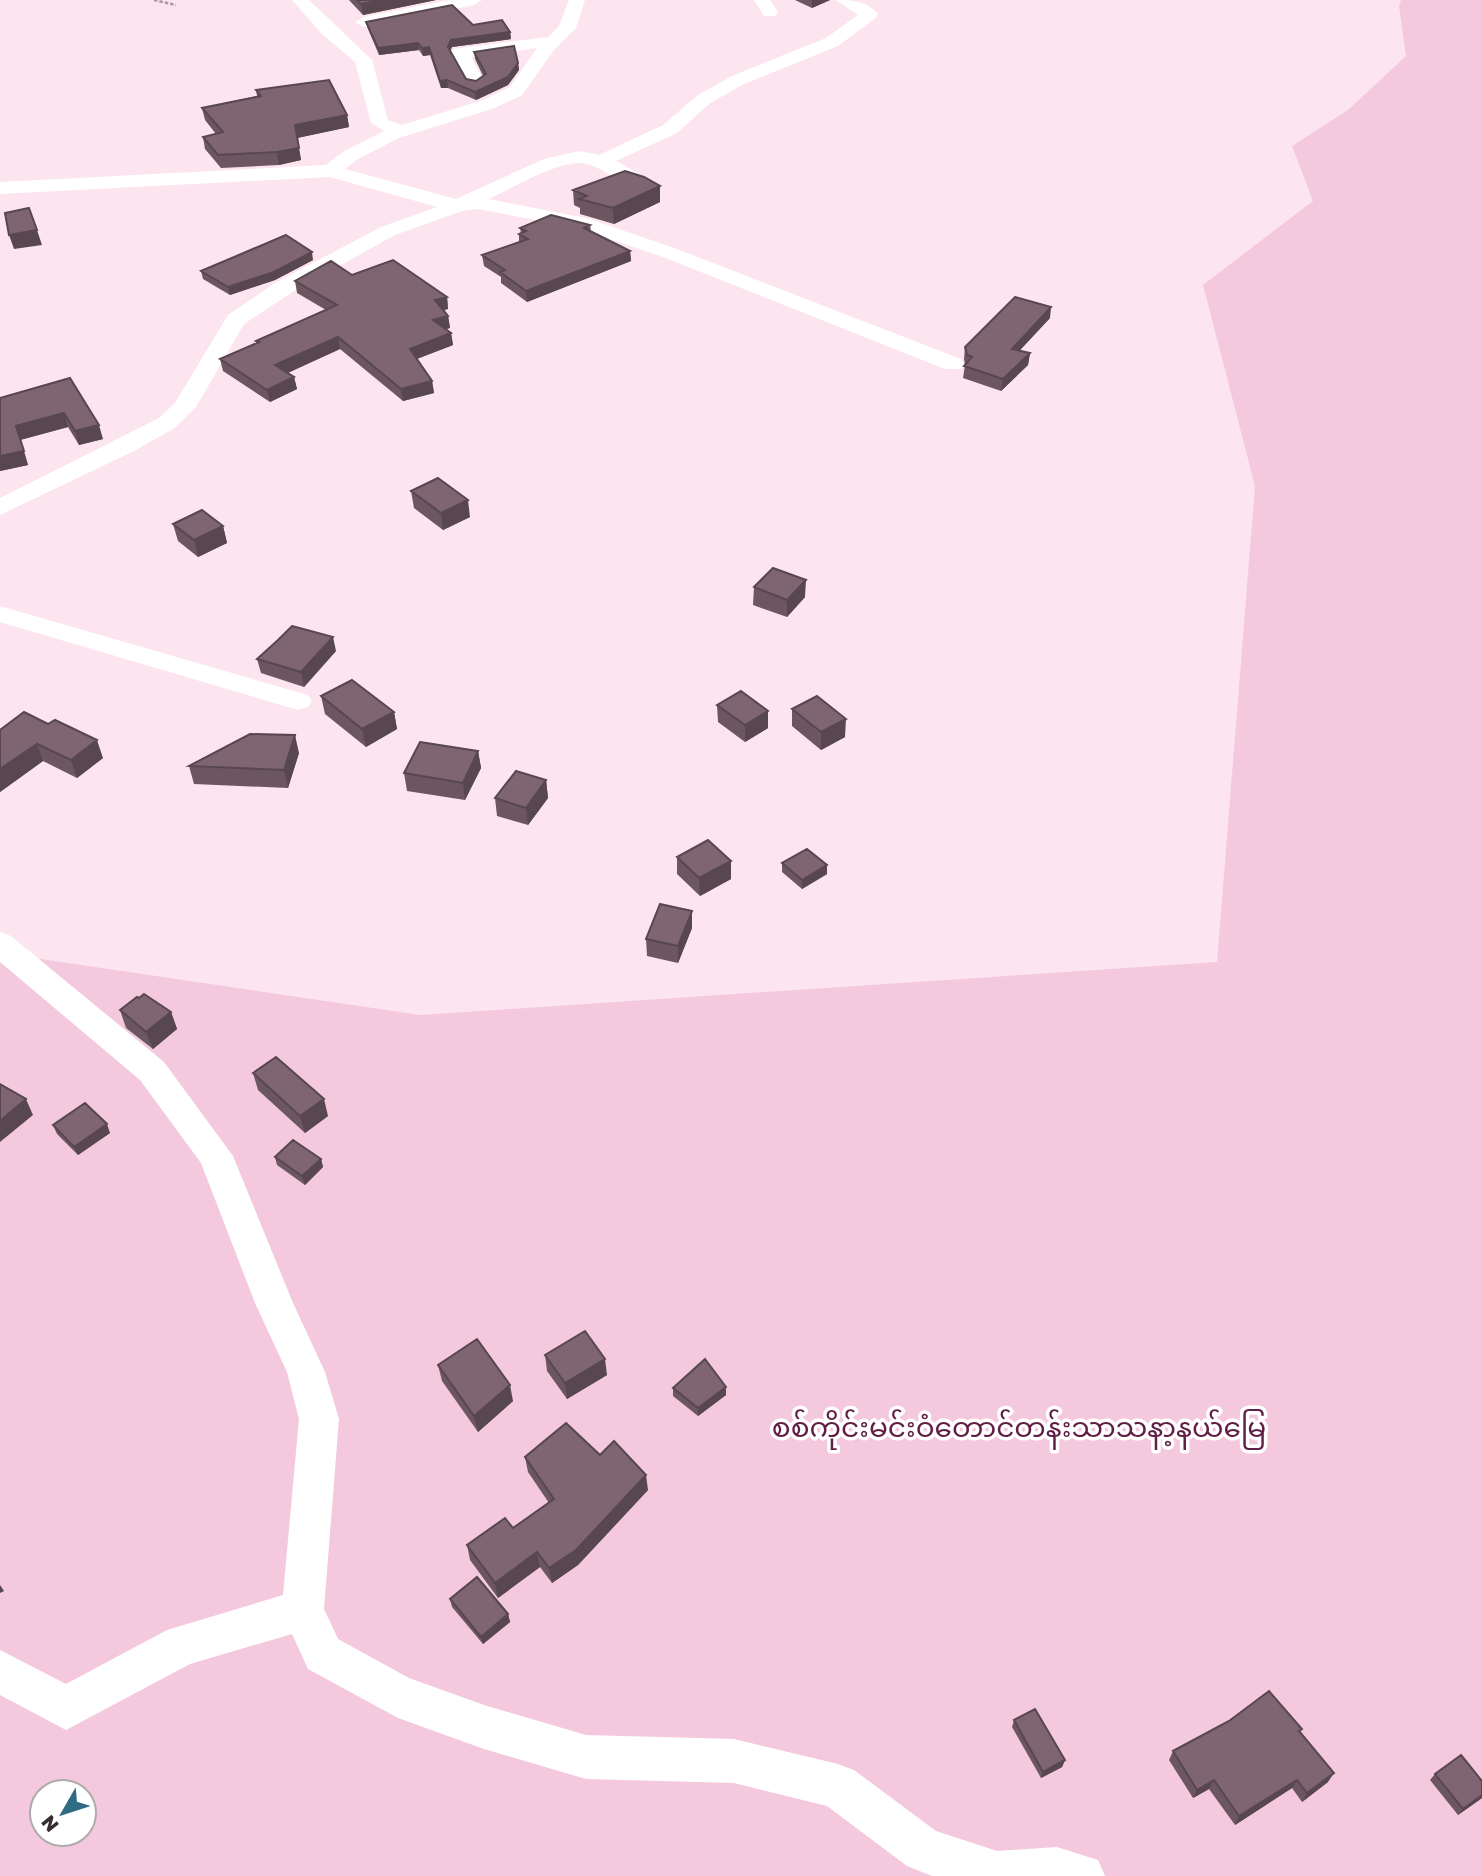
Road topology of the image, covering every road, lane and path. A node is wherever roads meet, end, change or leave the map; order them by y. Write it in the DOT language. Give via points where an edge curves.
graph roads {
  1 [pos="154,0"];
  2 [pos="300,0"];
  3 [pos="474,0"];
  4 [pos="577,0"];
  5 [pos="844,0"];
  6 [pos="176,5"];
  7 [pos="364,22"];
  8 [pos="554,41"];
  9 [pos="475,81"];
  10 [pos="402,131"];
  11 [pos="601,161"];
  12 [pos="331,171"];
  13 [pos="645,185"];
  14 [pos="0,188"];
  15 [pos="458,206"];
  16 [pos="953,364"];
  17 [pos="0,508"];
  18 [pos="0,614"];
  19 [pos="298,701"];
  20 [pos="0,944"];
  21 [pos="303,1610"];
  22 [pos="0,1671"];
  23 [pos="1082,1876"];
  1 -- 6 [label="path"];
  2 -- 10 [label="street" via="363,60 380,123"];
  3 -- 7 [label="street"];
  4 -- 8 [label="street" via="567,28"];
  5 -- 11 [label="street" via="870,14 832,42 738,80 704,99 670,129"];
  8 -- 9 [label="street" via="460,53"];
  8 -- 10 [label="street" via="516,91"];
  10 -- 12 [label="street" via="351,155"];
  11 -- 13 [label="street"];
  11 -- 15 [label="street" via="579,157 551,163"];
  12 -- 14 [label="street"];
  12 -- 15 [label="street"];
  15 -- 16 [label="street" via="478,203 583,223"];
  15 -- 17 [label="street" via="388,231 283,288 236,320 184,407 167,423"];
  18 -- 19 [label="street"];
  20 -- 21 [label="street" via="152,1071 216,1156 306,1372 319,1419"];
  21 -- 22 [label="street" via="182,1645 66,1708"];
  21 -- 23 [label="street" via="323,1654 398,1696 484,1727 586,1757 734,1761 838,1786 923,1850 997,1874 1057,1870"];
}
